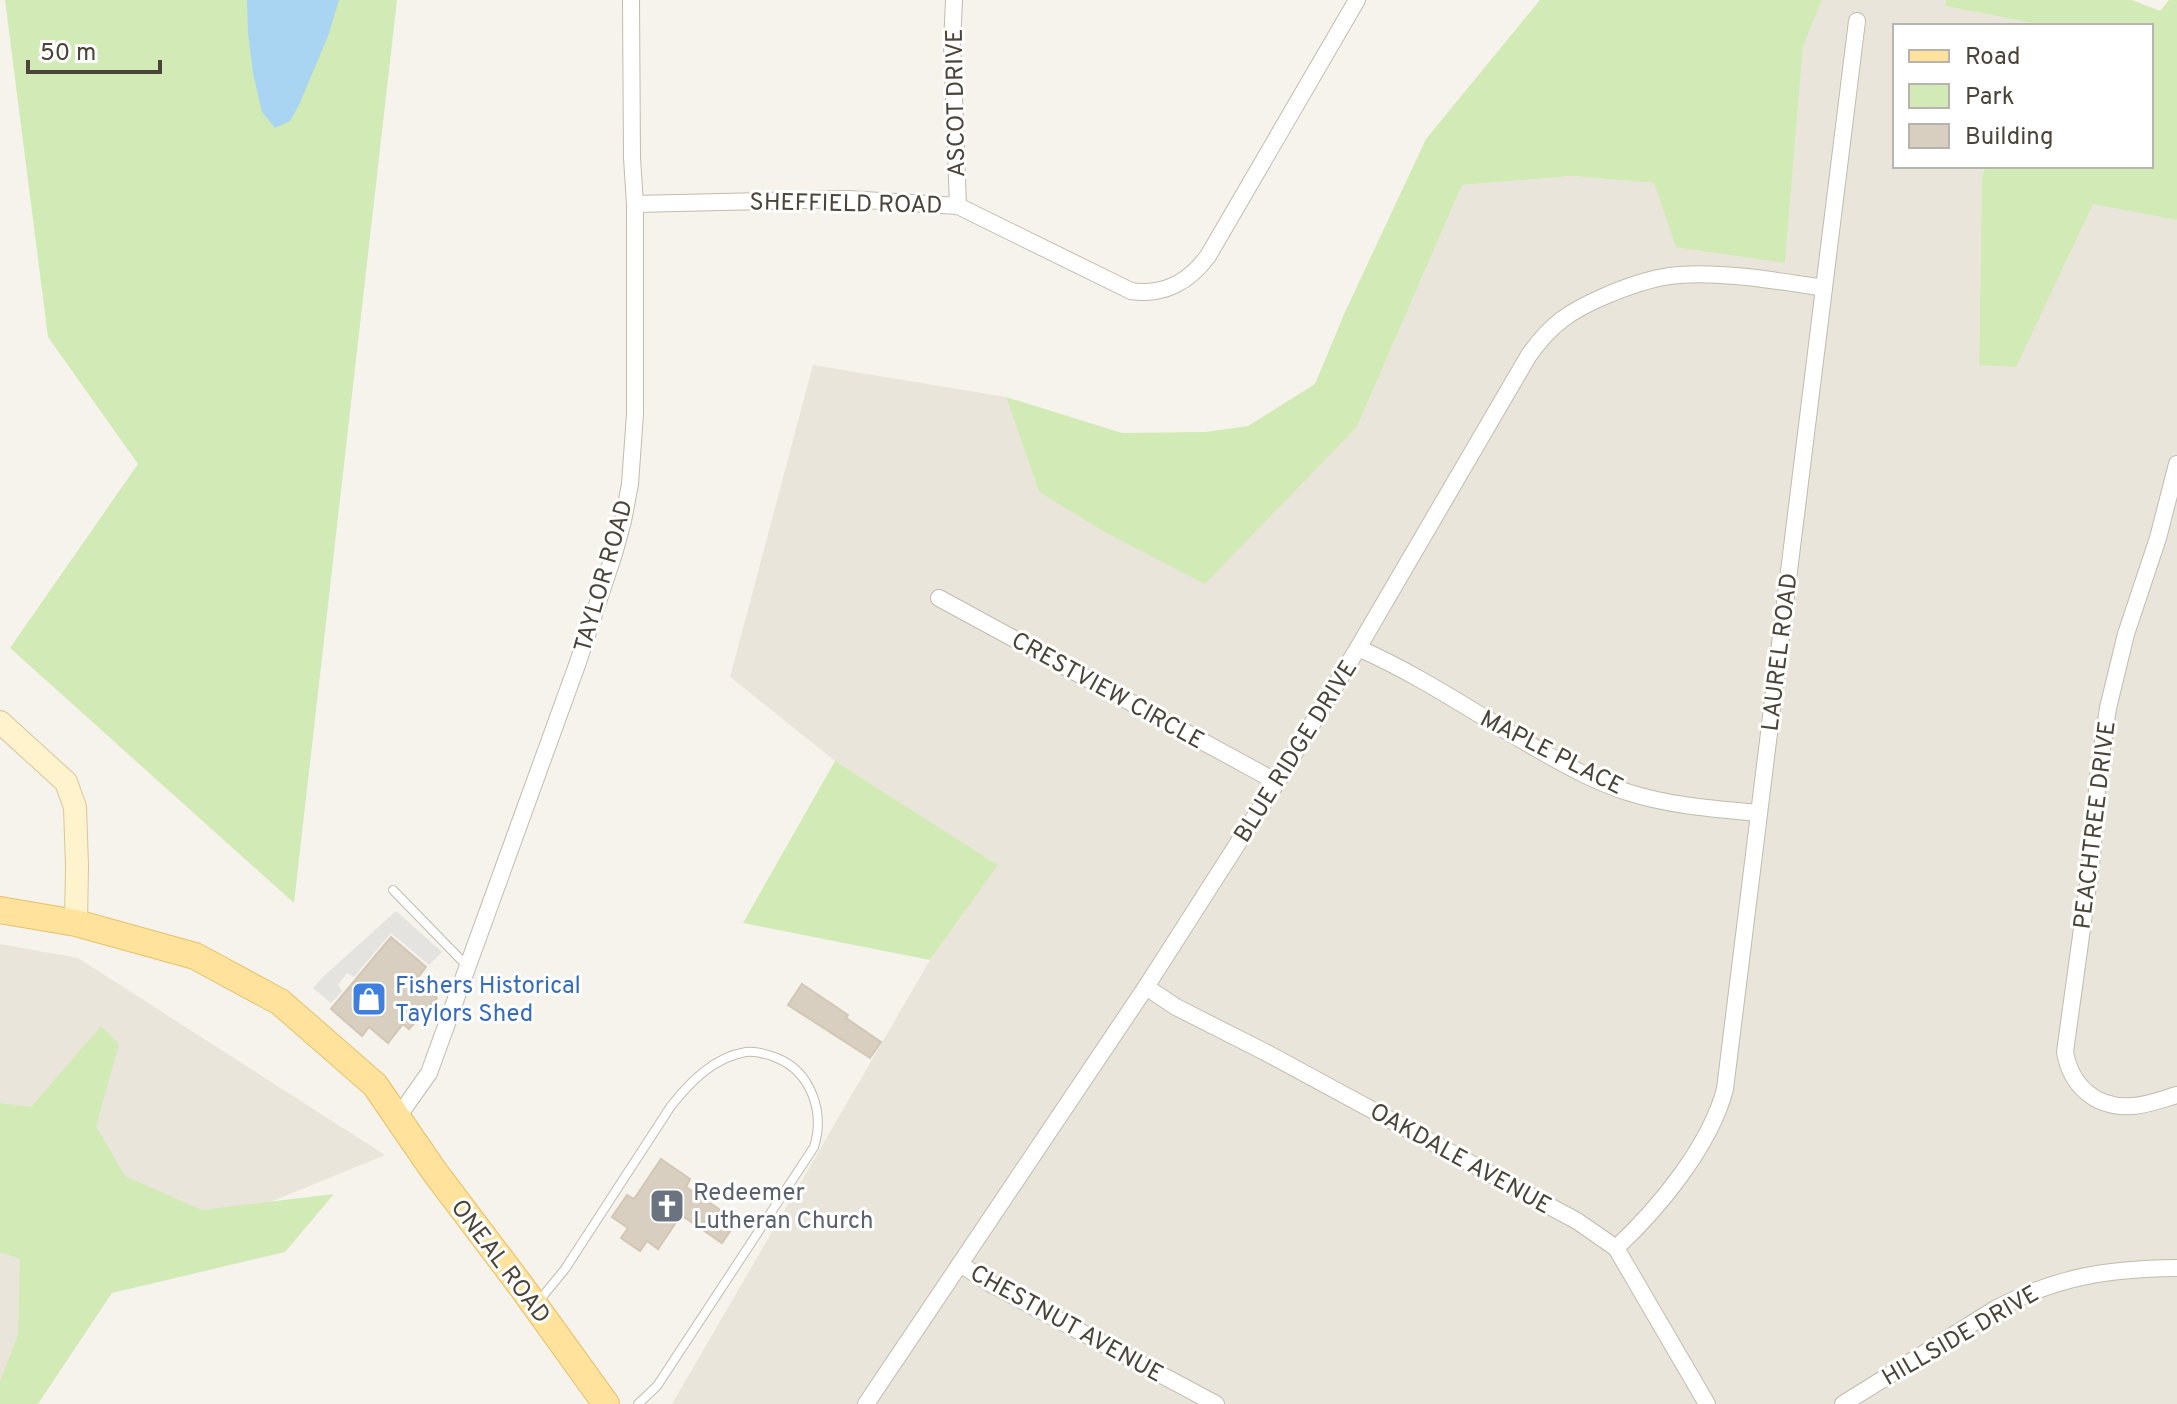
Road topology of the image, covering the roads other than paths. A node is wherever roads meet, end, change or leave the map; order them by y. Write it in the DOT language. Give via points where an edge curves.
graph roads {
  1 [pos="631,0"];
  2 [pos="954,0"];
  3 [pos="1357,0"];
  4 [pos="1857,21"];
  5 [pos="635,204"];
  6 [pos="958,206"];
  7 [pos="1824,288"];
  8 [pos="2177,464"];
  9 [pos="939,598"];
  10 [pos="1358,648"];
  11 [pos="0,722"];
  12 [pos="1277,782"];
  13 [pos="1759,813"];
  14 [pos="393,890"];
  15 [pos="0,910"];
  16 [pos="76,923"];
  17 [pos="468,967"];
  18 [pos="1146,987"];
  19 [pos="2177,1095"];
  20 [pos="398,1117"];
  21 [pos="1616,1248"];
  22 [pos="960,1264"];
  23 [pos="2177,1268"];
  24 [pos="535,1306"];
  25 [pos="606,1404"];
  26 [pos="638,1404"];
  27 [pos="866,1404"];
  28 [pos="1216,1404"];
  29 [pos="1707,1404"];
  30 [pos="1843,1404"];
  1 -- 5 [label="street, TAYLOR ROAD"];
  2 -- 6 [label="street, ASCOT DRIVE"];
  3 -- 6 [label="street, SHEFFIELD ROAD" via="1208,256 1182,282 1155,292 1131,291"];
  4 -- 7 [label="street, LAUREL ROAD"];
  5 -- 6 [label="street, SHEFFIELD ROAD" via="849,199"];
  5 -- 17 [label="street, TAYLOR ROAD" via="635,414 623,521"];
  7 -- 10 [label="street, BLUE RIDGE DRIVE" via="1714,275 1671,276 1620,289 1560,320 1529,355"];
  7 -- 13 [label="street, LAUREL ROAD"];
  8 -- 19 [label="street, PEACHTREE DRIVE" via="2108,708 2065,1052 2075,1081 2105,1104 2133,1106"];
  9 -- 12 [label="street, CRESTVIEW CIRCLE"];
  10 -- 12 [label="street, BLUE RIDGE DRIVE"];
  10 -- 13 [label="street, MAPLE PLACE" via="1599,782 1658,800"];
  11 -- 16 [label="main road" via="66,782 75,807"];
  12 -- 18 [label="street, BLUE RIDGE DRIVE"];
  13 -- 21 [label="street, LAUREL ROAD" via="1721,1103 1684,1170"];
  14 -- 17 [label="lane"];
  15 -- 16 [label="main road, ONEAL ROAD"];
  16 -- 20 [label="main road, ONEAL ROAD" via="195,956 280,1002 362,1072"];
  17 -- 20 [label="street, TAYLOR ROAD" via="429,1073"];
  18 -- 21 [label="street, OAKDALE AVENUE" via="1577,1221"];
  18 -- 22 [label="street, BLUE RIDGE DRIVE"];
  20 -- 24 [label="main road, ONEAL ROAD"];
  21 -- 29 [label="street, OAKDALE AVENUE"];
  22 -- 27 [label="street, BLUE RIDGE DRIVE"];
  22 -- 28 [label="street, CHESTNUT AVENUE"];
  23 -- 30 [label="street, HILLSIDE DRIVE" via="2093,1274 2022,1295"];
  24 -- 25 [label="main road, ONEAL ROAD"];
  24 -- 26 [label="lane" via="687,1086 731,1056 750,1052 788,1062 814,1095 819,1131 814,1147 657,1386"];
}
